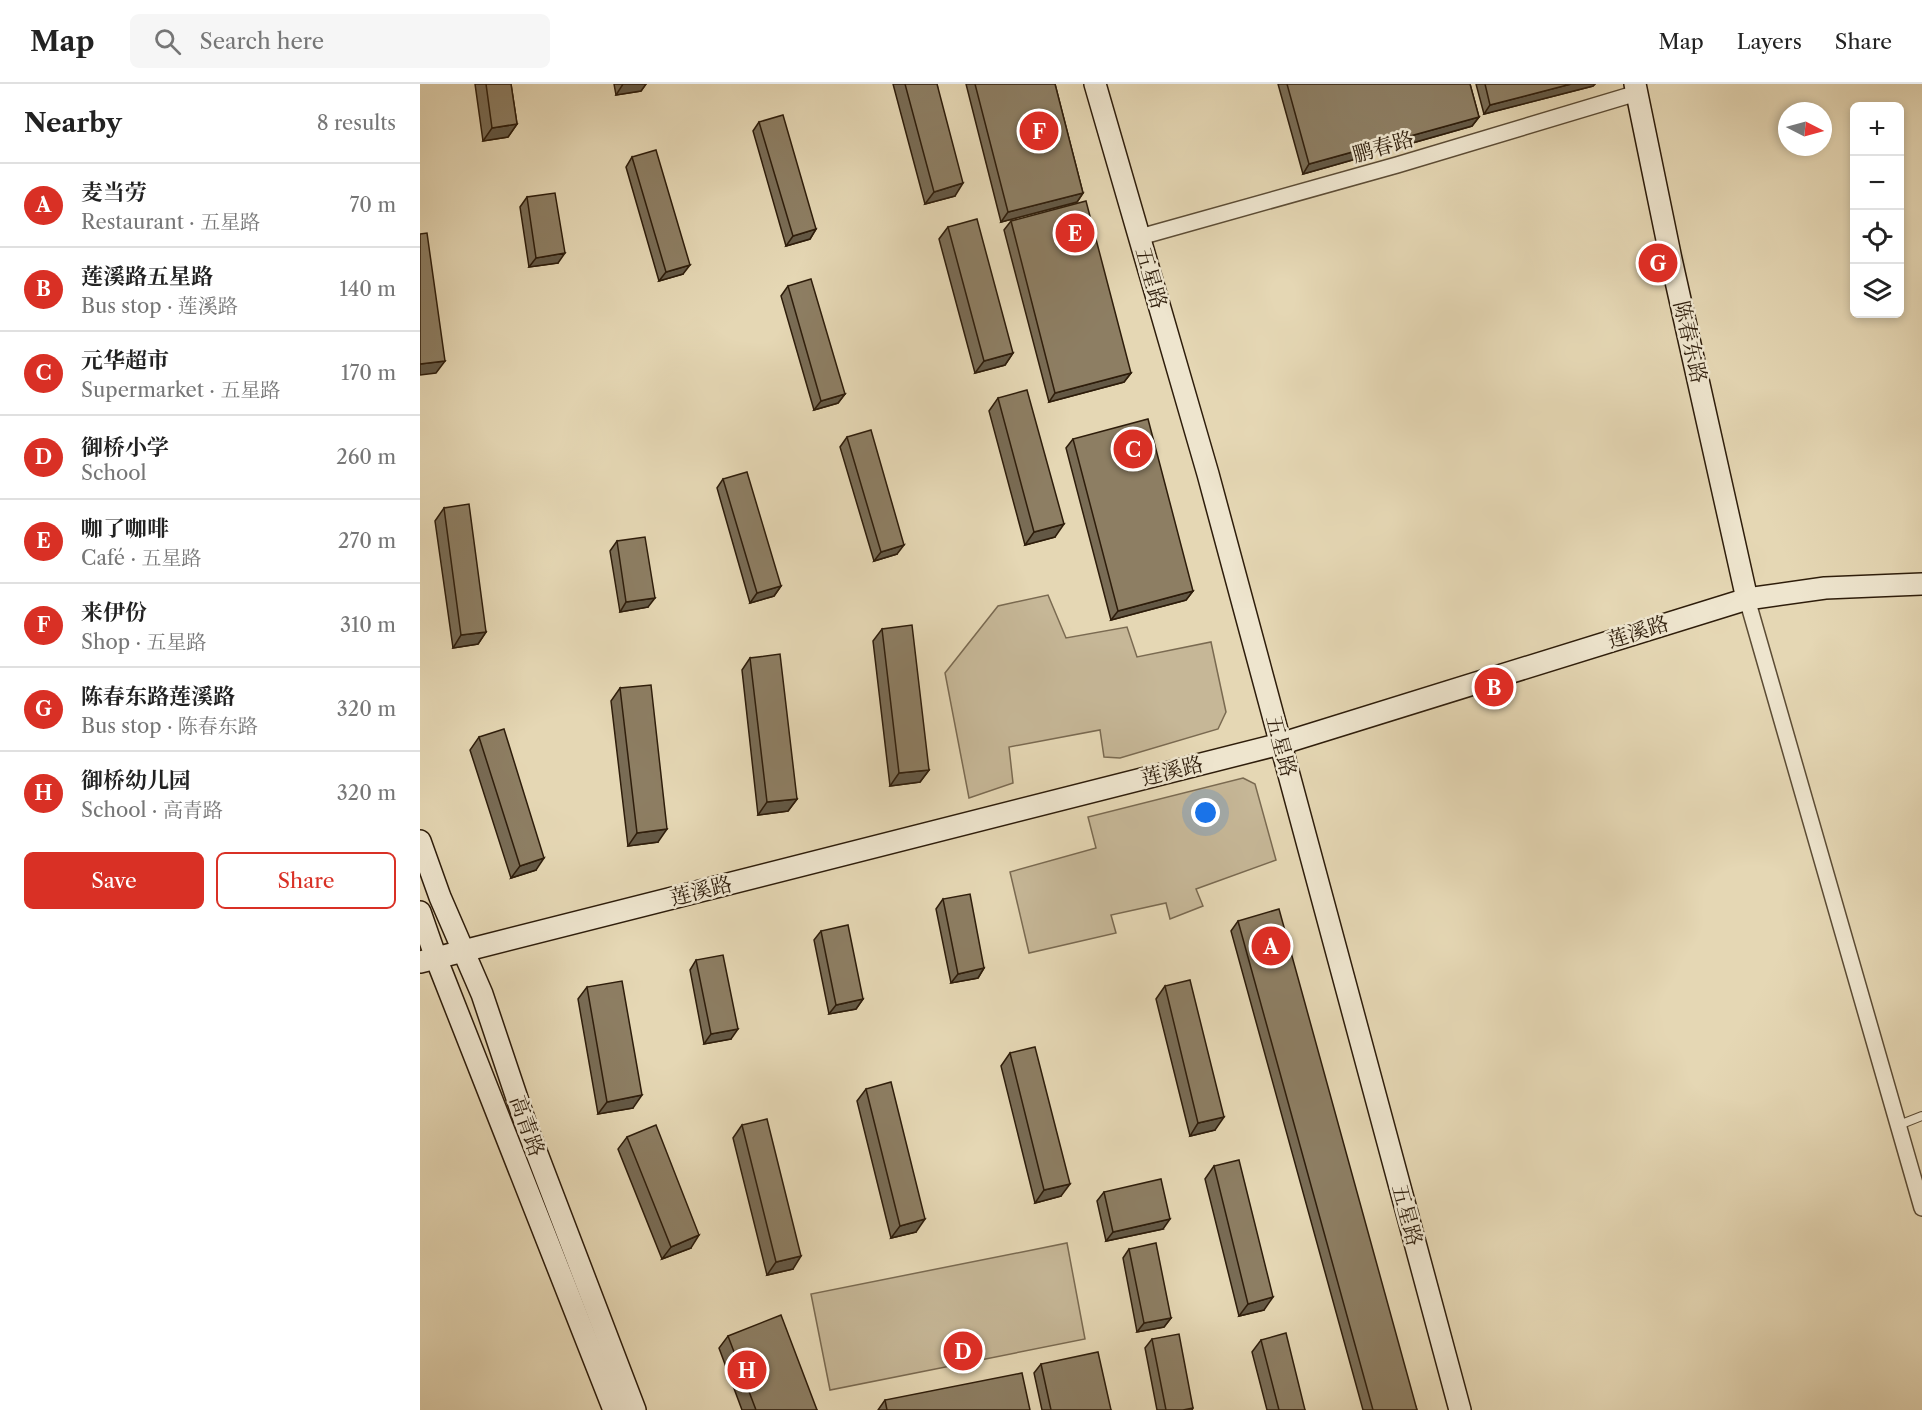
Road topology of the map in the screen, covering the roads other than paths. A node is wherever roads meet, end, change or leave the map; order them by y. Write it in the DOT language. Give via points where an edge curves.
graph roads {
  1 [pos="1095,84"];
  2 [pos="1636,89"];
  3 [pos="1140,237"];
  4 [pos="1922,584"];
  5 [pos="1747,599"];
  6 [pos="1280,744"];
  7 [pos="420,841"];
  8 [pos="420,912"];
  9 [pos="463,951"];
  10 [pos="428,960"];
  11 [pos="1922,1116"];
  12 [pos="1899,1125"];
  13 [pos="1922,1208"];
  14 [pos="614,1410"];
  15 [pos="635,1410"];
  16 [pos="1460,1410"];
  1 -- 3 [label="street, 五星路"];
  2 -- 3 [label="street, 鹏春路" via="1408,162"];
  2 -- 5 [label="street, 陈春东路"];
  3 -- 6 [label="street, 五星路"];
  4 -- 5 [label="street, 莲溪路" via="1825,588"];
  5 -- 6 [label="street, 莲溪路"];
  5 -- 12 [label="street"];
  6 -- 9 [label="street, 莲溪路"];
  6 -- 16 [label="street, 五星路"];
  7 -- 9 [label="street, 高青路"];
  8 -- 10 [label="street, 高青路"];
  9 -- 10 [label="street, 莲溪路"];
  9 -- 15 [label="street, 高青路"];
  10 -- 14 [label="street, 高青路"];
  11 -- 12 [label="lane"];
  12 -- 13 [label="street"];
}
